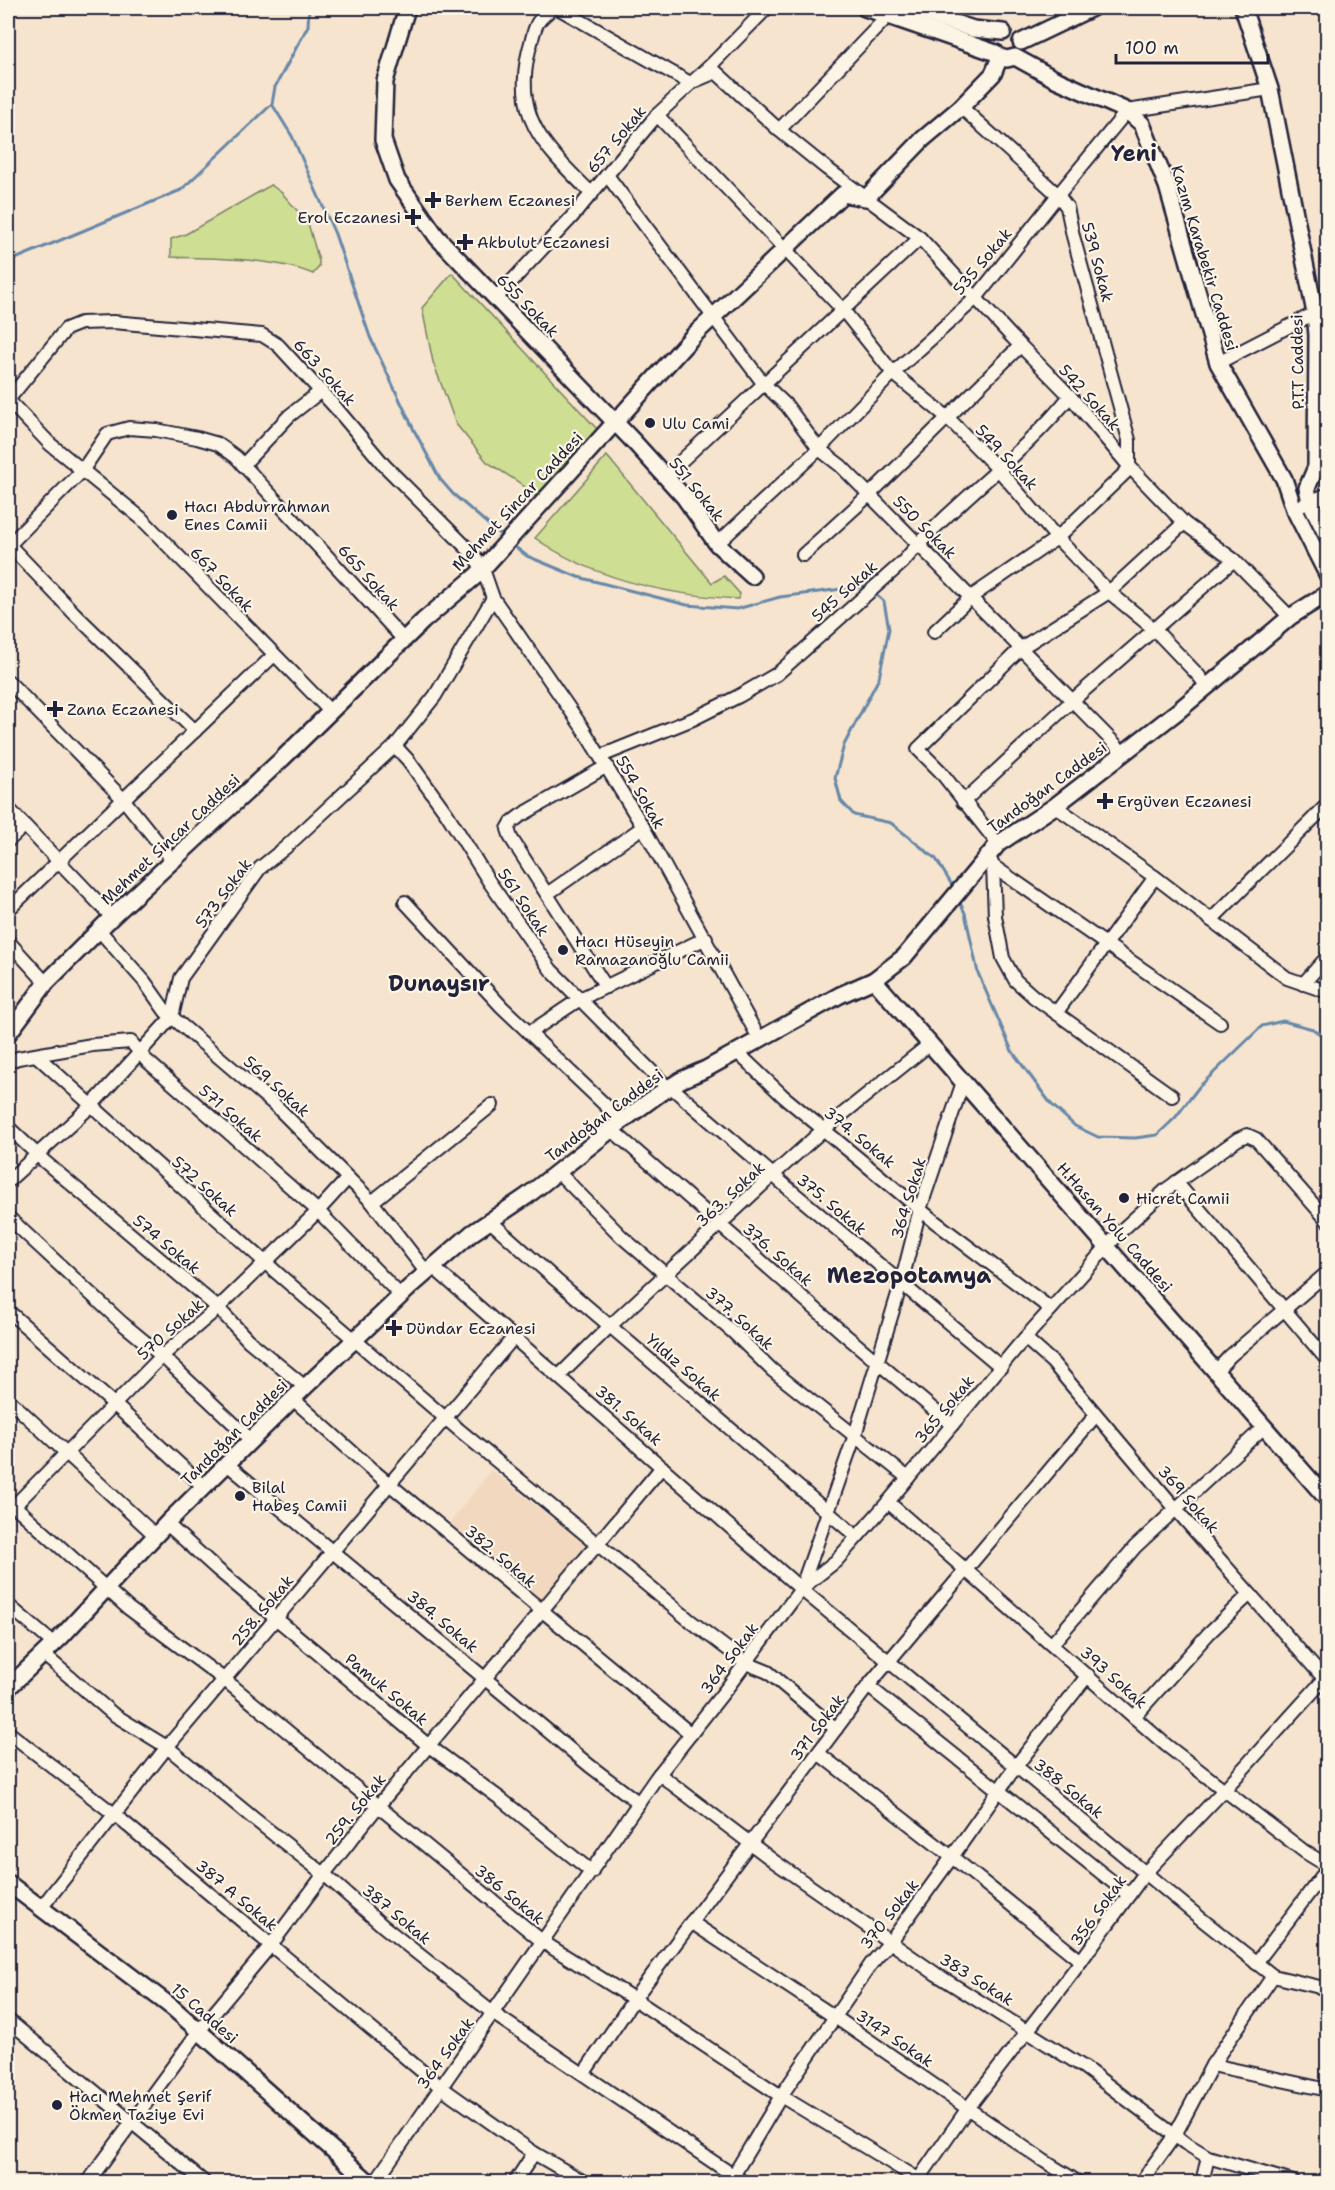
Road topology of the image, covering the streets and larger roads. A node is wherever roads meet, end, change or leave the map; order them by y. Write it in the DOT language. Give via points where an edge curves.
graph roads {
  1 [pos="407,8"];
  2 [pos="553,8"];
  3 [pos="558,8"];
  4 [pos="766,8"];
  5 [pos="865,8"];
  6 [pos="909,8"];
  7 [pos="1092,8"];
  8 [pos="1243,8"];
  9 [pos="888,16"];
  10 [pos="1003,32"];
  11 [pos="1021,42"];
  12 [pos="1004,55"];
  13 [pos="690,83"];
  14 [pos="1270,89"];
  15 [pos="961,107"];
  16 [pos="1127,111"];
  17 [pos="657,115"];
  18 [pos="780,130"];
  19 [pos="607,175"];
  20 [pos="592,194"];
  21 [pos="1058,195"];
  22 [pos="866,198"];
  23 [pos="920,238"];
  24 [pos="785,249"];
  25 [pos="496,298"];
  26 [pos="976,298"];
  27 [pos="843,310"];
  28 [pos="1315,314"];
  29 [pos="714,317"];
  30 [pos="1020,346"];
  31 [pos="1218,363"];
  32 [pos="893,373"];
  33 [pos="763,383"];
  34 [pos="321,391"];
  35 [pos="1070,396"];
  36 [pos="8,400"];
  37 [pos="947,417"];
  38 [pos="615,422"];
  39 [pos="819,448"];
  40 [pos="243,465"];
  41 [pos="1129,466"];
  42 [pos="999,470"];
  43 [pos="82,471"];
  44 [pos="667,478"];
  45 [pos="1328,494"];
  46 [pos="869,495"];
  47 [pos="1310,502"];
  48 [pos="1294,509"];
  49 [pos="1184,523"];
  50 [pos="1057,538"];
  51 [pos="1328,538"];
  52 [pos="918,543"];
  53 [pos="717,544"];
  54 [pos="8,545"];
  55 [pos="803,555"];
  56 [pos="1234,560"];
  57 [pos="483,569"];
  58 [pos="753,576"];
  59 [pos="1328,576"];
  60 [pos="1109,592"];
  61 [pos="1328,593"];
  62 [pos="971,597"];
  63 [pos="494,598"];
  64 [pos="1290,617"];
  65 [pos="1154,629"];
  66 [pos="934,632"];
  67 [pos="404,639"];
  68 [pos="1021,648"];
  69 [pos="274,655"];
  70 [pos="8,681"];
  71 [pos="1207,687"];
  72 [pos="1073,700"];
  73 [pos="330,711"];
  74 [pos="195,731"];
  75 [pos="395,746"];
  76 [pos="1123,754"];
  77 [pos="604,761"];
  78 [pos="124,800"];
  79 [pos="963,802"];
  80 [pos="1328,804"];
  81 [pos="1055,806"];
  82 [pos="8,808"];
  83 [pos="24,826"];
  84 [pos="643,827"];
  85 [pos="8,841"];
  86 [pos="993,856"];
  87 [pos="58,861"];
  88 [pos="173,861"];
  89 [pos="1155,877"];
  90 [pos="547,894"];
  91 [pos="405,902"];
  92 [pos="8,910"];
  93 [pos="112,917"];
  94 [pos="1211,920"];
  95 [pos="99,930"];
  96 [pos="706,938"];
  97 [pos="8,941"];
  98 [pos="1105,943"];
  99 [pos="1328,956"];
  100 [pos="874,980"];
  101 [pos="46,983"];
  102 [pos="1303,984"];
  103 [pos="606,987"];
  104 [pos="1328,992"];
  105 [pos="580,999"];
  106 [pos="1056,1013"];
  107 [pos="172,1017"];
  108 [pos="1220,1023"];
  109 [pos="529,1033"];
  110 [pos="8,1034"];
  111 [pos="760,1040"];
  112 [pos="930,1044"];
  113 [pos="140,1052"];
  114 [pos="737,1052"];
  115 [pos="36,1055"];
  116 [pos="8,1062"];
  117 [pos="963,1082"];
  118 [pos="670,1087"];
  119 [pos="1172,1096"];
  120 [pos="492,1105"];
  121 [pos="91,1106"];
  122 [pos="617,1125"];
  123 [pos="8,1127"];
  124 [pos="824,1129"];
  125 [pos="37,1155"];
  126 [pos="559,1173"];
  127 [pos="773,1175"];
  128 [pos="348,1178"];
  129 [pos="8,1181"];
  130 [pos="1176,1182"];
  131 [pos="372,1202"];
  132 [pos="920,1209"];
  133 [pos="318,1211"];
  134 [pos="8,1217"];
  135 [pos="490,1221"];
  136 [pos="1328,1221"];
  137 [pos="720,1226"];
  138 [pos="1108,1246"];
  139 [pos="265,1262"];
  140 [pos="430,1270"];
  141 [pos="1328,1272"];
  142 [pos="667,1275"];
  143 [pos="901,1284"];
  144 [pos="401,1296"];
  145 [pos="218,1308"];
  146 [pos="1051,1309"];
  147 [pos="1284,1309"];
  148 [pos="8,1311"];
  149 [pos="610,1326"];
  150 [pos="514,1337"];
  151 [pos="1025,1338"];
  152 [pos="353,1340"];
  153 [pos="162,1356"];
  154 [pos="1328,1361"];
  155 [pos="877,1362"];
  156 [pos="1001,1367"];
  157 [pos="1216,1371"];
  158 [pos="559,1376"];
  159 [pos="305,1387"];
  160 [pos="8,1399"];
  161 [pos="293,1399"];
  162 [pos="115,1405"];
  163 [pos="1096,1415"];
  164 [pos="444,1418"];
  165 [pos="952,1425"];
  166 [pos="1264,1427"];
  167 [pos="855,1435"];
  168 [pos="251,1440"];
  169 [pos="65,1453"];
  170 [pos="227,1464"];
  171 [pos="662,1467"];
  172 [pos="908,1478"];
  173 [pos="389,1484"];
  174 [pos="204,1487"];
  175 [pos="1328,1500"];
  176 [pos="888,1502"];
  177 [pos="11,1503"];
  178 [pos="1175,1509"];
  179 [pos="827,1511"];
  180 [pos="166,1524"];
  181 [pos="156,1536"];
  182 [pos="857,1537"];
  183 [pos="598,1544"];
  184 [pos="334,1551"];
  185 [pos="967,1569"];
  186 [pos="107,1588"];
  187 [pos="801,1589"];
  188 [pos="1250,1594"];
  189 [pos="8,1605"];
  190 [pos="542,1612"];
  191 [pos="277,1618"];
  192 [pos="1052,1644"];
  193 [pos="49,1649"];
  194 [pos="888,1660"];
  195 [pos="746,1663"];
  196 [pos="1088,1676"];
  197 [pos="485,1677"];
  198 [pos="1326,1679"];
  199 [pos="225,1680"];
  200 [pos="868,1686"];
  201 [pos="8,1688"];
  202 [pos="1134,1717"];
  203 [pos="836,1729"];
  204 [pos="8,1732"];
  205 [pos="691,1734"];
  206 [pos="429,1746"];
  207 [pos="167,1747"];
  208 [pos="818,1754"];
  209 [pos="1016,1766"];
  210 [pos="659,1774"];
  211 [pos="998,1790"];
  212 [pos="1224,1790"];
  213 [pos="639,1803"];
  214 [pos="378,1806"];
  215 [pos="114,1814"];
  216 [pos="751,1843"];
  217 [pos="952,1857"];
  218 [pos="1328,1867"];
  219 [pos="592,1872"];
  220 [pos="1146,1873"];
  221 [pos="324,1874"];
  222 [pos="8,1883"];
  223 [pos="1130,1894"];
  224 [pos="41,1908"];
  225 [pos="691,1922"];
  226 [pos="891,1941"];
  227 [pos="543,1942"];
  228 [pos="271,1945"];
  229 [pos="1081,1961"];
  230 [pos="1256,1963"];
  231 [pos="1273,1976"];
  232 [pos="1328,1989"];
  233 [pos="634,1999"];
  234 [pos="494,2014"];
  235 [pos="835,2017"];
  236 [pos="8,2020"];
  237 [pos="1027,2030"];
  238 [pos="199,2031"];
  239 [pos="1212,2065"];
  240 [pos="584,2073"];
  241 [pos="441,2088"];
  242 [pos="1328,2090"];
  243 [pos="781,2096"];
  244 [pos="968,2108"];
  245 [pos="130,2123"];
  246 [pos="1175,2135"];
  247 [pos="534,2153"];
  248 [pos="1208,2157"];
  249 [pos="735,2180"];
  250 [pos="87,2182"];
  251 [pos="204,2182"];
  252 [pos="369,2182"];
  253 [pos="375,2182"];
  254 [pos="515,2182"];
  255 [pos="584,2182"];
  256 [pos="921,2182"];
  257 [pos="1078,2182"];
  258 [pos="1141,2182"];
  259 [pos="1202,2182"];
  260 [pos="1293,2182"];
  1 -- 25 [label="street, 655 Sokak" via="385,81 384,140 397,180 437,237"];
  2 -- 20 [label="street" via="537,20 525,69 528,116 542,141"];
  3 -- 13 [label="street"];
  4 -- 13 [label="street, 657 Sokak"];
  5 -- 9 [label="street, Kazım Karabekir Caddesi"];
  6 -- 10 [label="street" via="973,29"];
  7 -- 11 [label="street"];
  8 -- 14 [label="street, P.T.T Caddesi"];
  9 -- 12 [label="street, Kazım Karabekir Caddesi"];
  9 -- 18 [label="street"];
  10 -- 11 [label="street" via="1016,34"];
  10 -- 12 [label="street" via="994,40"];
  11 -- 12 [label="street" via="1020,50"];
  12 -- 15 [label="street" via="993,74"];
  12 -- 16 [label="street, Kazım Karabekir Caddesi"];
  13 -- 17 [label="street, 657 Sokak"];
  13 -- 18 [label="street, 542 Sokak" via="716,72"];
  14 -- 16 [label="street"];
  14 -- 28 [label="street, P.T.T Caddesi"];
  15 -- 21 [label="street, 539 Sokak"];
  15 -- 22 [label="street" via="922,140"];
  16 -- 21 [label="street, 535 Sokak"];
  16 -- 31 [label="street, Kazım Karabekir Caddesi" via="1142,124 1167,186"];
  17 -- 19 [label="street, 657 Sokak"];
  17 -- 24 [label="street, 549 Sokak"];
  18 -- 22 [label="street, 542 Sokak"];
  19 -- 20 [label="street, 657 Sokak"];
  19 -- 29 [label="street, 550 Sokak"];
  20 -- 25 [label="street, 657 Sokak"];
  21 -- 26 [label="street, 535 Sokak"];
  21 -- 41 [label="street, 539 Sokak" via="1067,207 1129,440"];
  22 -- 23 [label="street, 542 Sokak"];
  22 -- 24 [label="street, Mehmet Sincar Caddesi" via="843,194"];
  23 -- 26 [label="street, 542 Sokak"];
  23 -- 27 [label="street"];
  24 -- 27 [label="street, 549 Sokak"];
  24 -- 29 [label="street, Mehmet Sincar Caddesi"];
  25 -- 38 [label="street, 655 Sokak"];
  26 -- 30 [label="street, 542 Sokak"];
  26 -- 32 [label="street, 535 Sokak"];
  27 -- 32 [label="street, 549 Sokak"];
  27 -- 33 [label="street"];
  28 -- 31 [label="street"];
  28 -- 47 [label="street, P.T.T Caddesi" via="1316,467 1307,488"];
  29 -- 33 [label="street, 550 Sokak"];
  29 -- 38 [label="street, Mehmet Sincar Caddesi"];
  30 -- 35 [label="street, 542 Sokak"];
  30 -- 37 [label="street"];
  31 -- 48 [label="street, Kazım Karabekir Caddesi" via="1284,479"];
  32 -- 37 [label="street, 549 Sokak"];
  32 -- 39 [label="street, 535 Sokak"];
  33 -- 39 [label="street, 550 Sokak" via="787,406"];
  33 -- 44 [label="street"];
  34 -- 36 [label="street, 663 Sokak" via="278,345 262,335 113,322 81,323 66,328"];
  34 -- 40 [label="street" via="289,416"];
  34 -- 57 [label="street, 663 Sokak" via="385,466 471,552"];
  35 -- 41 [label="street, 542 Sokak"];
  35 -- 42 [label="street, 545 Sokak"];
  36 -- 43 [label="street, 667 Sokak"];
  37 -- 42 [label="street, 549 Sokak"];
  37 -- 46 [label="street"];
  38 -- 44 [label="street, 551 Sokak"];
  38 -- 57 [label="street, Mehmet Sincar Caddesi"];
  39 -- 46 [label="street, 550 Sokak"];
  39 -- 53 [label="street, 535 Sokak"];
  40 -- 43 [label="street, 665 Sokak" via="218,444 129,428 107,434"];
  40 -- 67 [label="street, 665 Sokak"];
  41 -- 49 [label="street, 542 Sokak"];
  41 -- 50 [label="street"];
  42 -- 50 [label="street, 549 Sokak"];
  42 -- 52 [label="street, 545 Sokak"];
  43 -- 54 [label="street, 665 Sokak"];
  43 -- 69 [label="street, 667 Sokak" via="141,518"];
  44 -- 53 [label="street, 551 Sokak"];
  45 -- 47 [label="street"];
  46 -- 52 [label="street, 550 Sokak"];
  46 -- 55 [label="street"];
  47 -- 48 [label="street"];
  47 -- 51 [label="street"];
  48 -- 59 [label="street, Kazım Karabekir Caddesi"];
  49 -- 56 [label="street, 542 Sokak"];
  49 -- 60 [label="street"];
  50 -- 60 [label="street, 549 Sokak"];
  50 -- 62 [label="street"];
  52 -- 62 [label="street, 550 Sokak"];
  52 -- 77 [label="street, 545 Sokak" via="903,562 777,674"];
  53 -- 58 [label="street, 551 Sokak"];
  54 -- 74 [label="street"];
  56 -- 64 [label="street, 542 Sokak"];
  56 -- 65 [label="street"];
  57 -- 63 [label="street, 554 Sokak"];
  57 -- 67 [label="street, Mehmet Sincar Caddesi"];
  60 -- 65 [label="street, 549 Sokak"];
  60 -- 68 [label="street"];
  61 -- 64 [label="street, Tandoğan Caddesi"];
  62 -- 66 [label="street"];
  62 -- 68 [label="street, 550 Sokak"];
  63 -- 75 [label="street, 573 Sokak" via="435,696"];
  63 -- 77 [label="street, 554 Sokak"];
  64 -- 71 [label="street, Tandoğan Caddesi"];
  65 -- 71 [label="street, 549 Sokak"];
  65 -- 72 [label="street"];
  67 -- 73 [label="street, Mehmet Sincar Caddesi"];
  68 -- 72 [label="street, 550 Sokak"];
  68 -- 79 [label="street" via="918,749"];
  69 -- 73 [label="street, 667 Sokak"];
  69 -- 74 [label="street"];
  70 -- 78 [label="street"];
  71 -- 76 [label="street, Tandoğan Caddesi"];
  72 -- 76 [label="street, 550 Sokak"];
  72 -- 79 [label="street"];
  73 -- 88 [label="street, Mehmet Sincar Caddesi"];
  74 -- 78 [label="street"];
  75 -- 105 [label="street, 561 Sokak" via="447,814 551,970"];
  75 -- 107 [label="street, 573 Sokak" via="260,868 181,978"];
  76 -- 81 [label="street, Tandoğan Caddesi"];
  77 -- 84 [label="street, 554 Sokak"];
  77 -- 90 [label="street, 545 Sokak" via="512,822 508,829"];
  78 -- 87 [label="street"];
  78 -- 88 [label="street"];
  79 -- 86 [label="street"];
  80 -- 94 [label="street"];
  81 -- 86 [label="street, Tandoğan Caddesi"];
  81 -- 89 [label="street"];
  82 -- 83 [label="street"];
  83 -- 85 [label="street"];
  83 -- 87 [label="street"];
  84 -- 90 [label="street"];
  84 -- 96 [label="street, 554 Sokak"];
  86 -- 98 [label="street"];
  86 -- 100 [label="street, Tandoğan Caddesi" via="904,957"];
  86 -- 106 [label="street" via="995,916 1003,958 1014,980"];
  87 -- 92 [label="street"];
  87 -- 93 [label="street"];
  88 -- 93 [label="street, Mehmet Sincar Caddesi"];
  89 -- 94 [label="street"];
  89 -- 98 [label="street"];
  90 -- 103 [label="street"];
  91 -- 109 [label="street, 376. Sokak"];
  93 -- 95 [label="street, Mehmet Sincar Caddesi"];
  94 -- 102 [label="street" via="1287,978"];
  95 -- 101 [label="street, Mehmet Sincar Caddesi"];
  95 -- 107 [label="street, 569 Sokak"];
  96 -- 103 [label="street"];
  96 -- 111 [label="street, 554 Sokak"];
  97 -- 101 [label="street"];
  98 -- 106 [label="street"];
  98 -- 108 [label="street"];
  99 -- 102 [label="street"];
  100 -- 111 [label="street, Tandoğan Caddesi"];
  100 -- 112 [label="street, H.Hasan Yolu Caddesi"];
  101 -- 110 [label="street, Mehmet Sincar Caddesi"];
  102 -- 104 [label="street"];
  103 -- 105 [label="street"];
  105 -- 109 [label="street"];
  105 -- 118 [label="street, 561 Sokak"];
  106 -- 119 [label="street"];
  107 -- 113 [label="street, 573 Sokak"];
  107 -- 128 [label="street, 569 Sokak" via="275,1105"];
  109 -- 122 [label="street, 376. Sokak"];
  111 -- 114 [label="street, Tandoğan Caddesi"];
  112 -- 117 [label="street, H.Hasan Yolu Caddesi"];
  112 -- 124 [label="street, 363. Sokak"];
  113 -- 115 [label="street, 571 Sokak" via="131,1042"];
  113 -- 121 [label="street, 573 Sokak"];
  113 -- 133 [label="street, 571 Sokak"];
  114 -- 118 [label="street, Tandoğan Caddesi"];
  114 -- 124 [label="street, 374. Sokak"];
  115 -- 116 [label="street, 571 Sokak"];
  115 -- 121 [label="street, 572 Sokak"];
  117 -- 132 [label="street, 364 Sokak"];
  117 -- 138 [label="street, H.Hasan Yolu Caddesi"];
  118 -- 122 [label="street, Tandoğan Caddesi"];
  118 -- 127 [label="street, 375. Sokak"];
  120 -- 131 [label="street"];
  121 -- 125 [label="street, 573 Sokak"];
  121 -- 139 [label="street, 572 Sokak"];
  122 -- 126 [label="street, Tandoğan Caddesi"];
  122 -- 137 [label="street, 376. Sokak"];
  123 -- 125 [label="street, 574 Sokak"];
  124 -- 127 [label="street, 363. Sokak"];
  124 -- 132 [label="street, 374. Sokak"];
  125 -- 129 [label="street, 573 Sokak"];
  125 -- 145 [label="street, 574 Sokak"];
  126 -- 135 [label="street, Tandoğan Caddesi"];
  126 -- 142 [label="street, 377. Sokak" via="622,1237"];
  127 -- 137 [label="street, 363. Sokak"];
  127 -- 143 [label="street, 375. Sokak"];
  128 -- 131 [label="street, 569 Sokak"];
  128 -- 133 [label="street, 570 Sokak"];
  130 -- 136 [label="street, 365 Sokak" via="1247,1135 1268,1150"];
  130 -- 138 [label="street, 365 Sokak"];
  130 -- 147 [label="street"];
  131 -- 140 [label="street, 569 Sokak"];
  132 -- 143 [label="street, 364 Sokak"];
  132 -- 146 [label="street, 374. Sokak"];
  133 -- 139 [label="street, 570 Sokak"];
  133 -- 144 [label="street, 571 Sokak"];
  134 -- 153 [label="street"];
  135 -- 140 [label="street, Tandoğan Caddesi"];
  135 -- 149 [label="street, Yıldız Sokak"];
  137 -- 142 [label="street, 363. Sokak"];
  137 -- 155 [label="street, 376. Sokak"];
  138 -- 146 [label="street, 365 Sokak"];
  138 -- 157 [label="street, H.Hasan Yolu Caddesi"];
  139 -- 145 [label="street, 570 Sokak"];
  139 -- 152 [label="street, 572 Sokak"];
  140 -- 144 [label="street, Tandoğan Caddesi"];
  140 -- 150 [label="street, 381. Sokak"];
  141 -- 147 [label="street"];
  142 -- 149 [label="street, 363. Sokak"];
  142 -- 167 [label="street, 377. Sokak" via="772,1370"];
  143 -- 155 [label="street, 364 Sokak"];
  143 -- 156 [label="street, 375. Sokak"];
  144 -- 152 [label="street, Tandoğan Caddesi"];
  145 -- 153 [label="street, 570 Sokak"];
  145 -- 159 [label="street, 574 Sokak" via="248,1340"];
  146 -- 151 [label="street, 365 Sokak"];
  147 -- 154 [label="street"];
  147 -- 157 [label="street"];
  148 -- 162 [label="street"];
  149 -- 158 [label="street, 363. Sokak"];
  149 -- 179 [label="street, Yıldız Sokak"];
  150 -- 158 [label="street, 381. Sokak"];
  150 -- 164 [label="street, 258. Sokak"];
  151 -- 156 [label="street, 365 Sokak"];
  151 -- 163 [label="street, 369 Sokak" via="1052,1362"];
  152 -- 159 [label="street, Tandoğan Caddesi"];
  152 -- 164 [label="street, 572 Sokak"];
  153 -- 162 [label="street, 570 Sokak"];
  153 -- 168 [label="street"];
  155 -- 165 [label="street, 376. Sokak"];
  155 -- 167 [label="street, 364 Sokak"];
  156 -- 165 [label="street, 365 Sokak"];
  157 -- 166 [label="street, H.Hasan Yolu Caddesi"];
  158 -- 171 [label="street, 381. Sokak"];
  159 -- 161 [label="street, Tandoğan Caddesi"];
  160 -- 169 [label="street"];
  161 -- 168 [label="street, Tandoğan Caddesi"];
  161 -- 173 [label="street, 382. Sokak"];
  162 -- 169 [label="street, 570 Sokak"];
  162 -- 174 [label="street"];
  163 -- 178 [label="street, 369 Sokak"];
  163 -- 185 [label="street, 371 Sokak"];
  164 -- 173 [label="street, 258. Sokak"];
  164 -- 183 [label="street, 572 Sokak"];
  165 -- 172 [label="street, 365 Sokak"];
  166 -- 175 [label="street, H.Hasan Yolu Caddesi"];
  166 -- 178 [label="street"];
  167 -- 172 [label="street, 377. Sokak"];
  167 -- 179 [label="street, 364 Sokak"];
  168 -- 170 [label="street, Tandoğan Caddesi"];
  169 -- 177 [label="street, 570 Sokak"];
  169 -- 181 [label="street"];
  170 -- 174 [label="street, Tandoğan Caddesi"];
  170 -- 184 [label="street, 384. Sokak"];
  171 -- 183 [label="street, 259. Sokak"];
  171 -- 187 [label="street, 381. Sokak"];
  172 -- 176 [label="street, 365 Sokak"];
  173 -- 184 [label="street, 258. Sokak"];
  173 -- 190 [label="street, 382. Sokak"];
  174 -- 180 [label="street, Tandoğan Caddesi"];
  176 -- 182 [label="street, 365 Sokak"];
  176 -- 185 [label="street, 393 Sokak"];
  177 -- 186 [label="street, 386 Sokak"];
  178 -- 188 [label="street, 369 Sokak"];
  178 -- 192 [label="street" via="1135,1547"];
  179 -- 182 [label="street, Yıldız Sokak"];
  179 -- 187 [label="street, 364 Sokak"];
  180 -- 181 [label="street, Tandoğan Caddesi"];
  180 -- 191 [label="street, Pamuk Sokak"];
  181 -- 186 [label="street, Tandoğan Caddesi"];
  182 -- 187 [label="street, 365 Sokak" via="836,1561"];
  183 -- 190 [label="street, 259. Sokak"];
  183 -- 195 [label="street, 572 Sokak"];
  184 -- 191 [label="street, 258. Sokak"];
  184 -- 197 [label="street, 384. Sokak"];
  185 -- 192 [label="street, 393 Sokak"];
  185 -- 194 [label="street, 371 Sokak"];
  186 -- 193 [label="street, Tandoğan Caddesi"];
  186 -- 199 [label="street, 386 Sokak"];
  187 -- 194 [label="street, 388 Sokak"];
  187 -- 195 [label="street, 364 Sokak"];
  188 -- 198 [label="street, 369 Sokak"];
  188 -- 202 [label="street" via="1209,1633"];
  189 -- 193 [label="street, 387 Sokak"];
  190 -- 197 [label="street, 259. Sokak"];
  190 -- 205 [label="street, 382. Sokak"];
  191 -- 199 [label="street, 258. Sokak"];
  191 -- 206 [label="street, Pamuk Sokak"];
  192 -- 196 [label="street, 393 Sokak"];
  193 -- 201 [label="street, Tandoğan Caddesi"];
  193 -- 207 [label="street, 387 Sokak" via="113,1714"];
  194 -- 200 [label="street, 371 Sokak"];
  194 -- 209 [label="street, 388 Sokak"];
  195 -- 203 [label="street, 572 Sokak" via="768,1672"];
  195 -- 205 [label="street, 364 Sokak"];
  196 -- 202 [label="street, 393 Sokak"];
  196 -- 209 [label="street, 370 Sokak"];
  197 -- 206 [label="street, 259. Sokak"];
  197 -- 213 [label="street, 384. Sokak"];
  198 -- 212 [label="street, 356 Sokak"];
  199 -- 207 [label="street, 258. Sokak"];
  199 -- 214 [label="street, 386 Sokak"];
  200 -- 203 [label="street, 371 Sokak"];
  200 -- 211 [label="street"];
  202 -- 212 [label="street, 393 Sokak"];
  203 -- 208 [label="street, 371 Sokak"];
  204 -- 215 [label="street, 387 A Sokak"];
  205 -- 210 [label="street, 364 Sokak"];
  206 -- 214 [label="street, 259. Sokak"];
  206 -- 219 [label="street, Pamuk Sokak"];
  207 -- 215 [label="street, 258. Sokak"];
  207 -- 221 [label="street, 387 Sokak"];
  208 -- 216 [label="street, 371 Sokak"];
  208 -- 217 [label="street"];
  209 -- 211 [label="street, 370 Sokak"];
  209 -- 220 [label="street, 388 Sokak"];
  210 -- 213 [label="street, 364 Sokak"];
  210 -- 216 [label="street, 383 Sokak"];
  211 -- 217 [label="street, 370 Sokak"];
  211 -- 223 [label="street"];
  212 -- 218 [label="street, 393 Sokak"];
  212 -- 220 [label="street, 356 Sokak"];
  213 -- 219 [label="street, 364 Sokak"];
  214 -- 221 [label="street, 259. Sokak"];
  214 -- 227 [label="street, 386 Sokak"];
  215 -- 224 [label="street, 258. Sokak"];
  215 -- 228 [label="street, 387 A Sokak"];
  216 -- 225 [label="street, 371 Sokak"];
  216 -- 226 [label="street, 383 Sokak"];
  217 -- 226 [label="street, 370 Sokak"];
  217 -- 229 [label="street"];
  218 -- 230 [label="street"];
  219 -- 227 [label="street, 364 Sokak"];
  220 -- 223 [label="street, 356 Sokak"];
  220 -- 230 [label="street, 388 Sokak"];
  221 -- 228 [label="street, 259. Sokak"];
  221 -- 234 [label="street, 387 Sokak"];
  222 -- 224 [label="street, 15 Caddesi"];
  223 -- 229 [label="street, 356 Sokak"];
  224 -- 238 [label="street, 15 Caddesi"];
  225 -- 233 [label="street, 371 Sokak"];
  225 -- 235 [label="street, 3147 Sokak"];
  226 -- 235 [label="street, 370 Sokak"];
  226 -- 237 [label="street, 383 Sokak"];
  227 -- 233 [label="street, 386 Sokak"];
  227 -- 234 [label="street, 364 Sokak"];
  228 -- 238 [label="street, 259. Sokak"];
  228 -- 241 [label="street, 387 A Sokak"];
  229 -- 237 [label="street, 356 Sokak"];
  230 -- 231 [label="street, 388 Sokak"];
  231 -- 232 [label="street, 388 Sokak"];
  231 -- 239 [label="street"];
  233 -- 240 [label="street, 371 Sokak"];
  233 -- 243 [label="street, 386 Sokak"];
  234 -- 240 [label="street, 387 Sokak"];
  234 -- 241 [label="street, 364 Sokak"];
  235 -- 243 [label="street, 370 Sokak"];
  235 -- 244 [label="street, 3147 Sokak"];
  236 -- 245 [label="street"];
  237 -- 244 [label="street, 356 Sokak"];
  237 -- 246 [label="street, 383 Sokak" via="1085,2067"];
  238 -- 245 [label="street, 259. Sokak"];
  238 -- 252 [label="street, 15 Caddesi"];
  239 -- 242 [label="street"];
  239 -- 246 [label="street"];
  240 -- 249 [label="street, 387 Sokak"];
  241 -- 247 [label="street, 387 A Sokak"];
  241 -- 253 [label="street, 364 Sokak"];
  243 -- 249 [label="street, 370 Sokak"];
  243 -- 256 [label="street, 386 Sokak"];
  244 -- 256 [label="street, 356 Sokak" via="923,2173"];
  244 -- 257 [label="street, 3147 Sokak"];
  245 -- 250 [label="street, 259. Sokak"];
  245 -- 251 [label="street"];
  246 -- 248 [label="street, 383 Sokak"];
  246 -- 258 [label="street"];
  247 -- 254 [label="street"];
  247 -- 255 [label="street, 387 A Sokak"];
  248 -- 259 [label="street"];
  248 -- 260 [label="street, 383 Sokak"];
}
